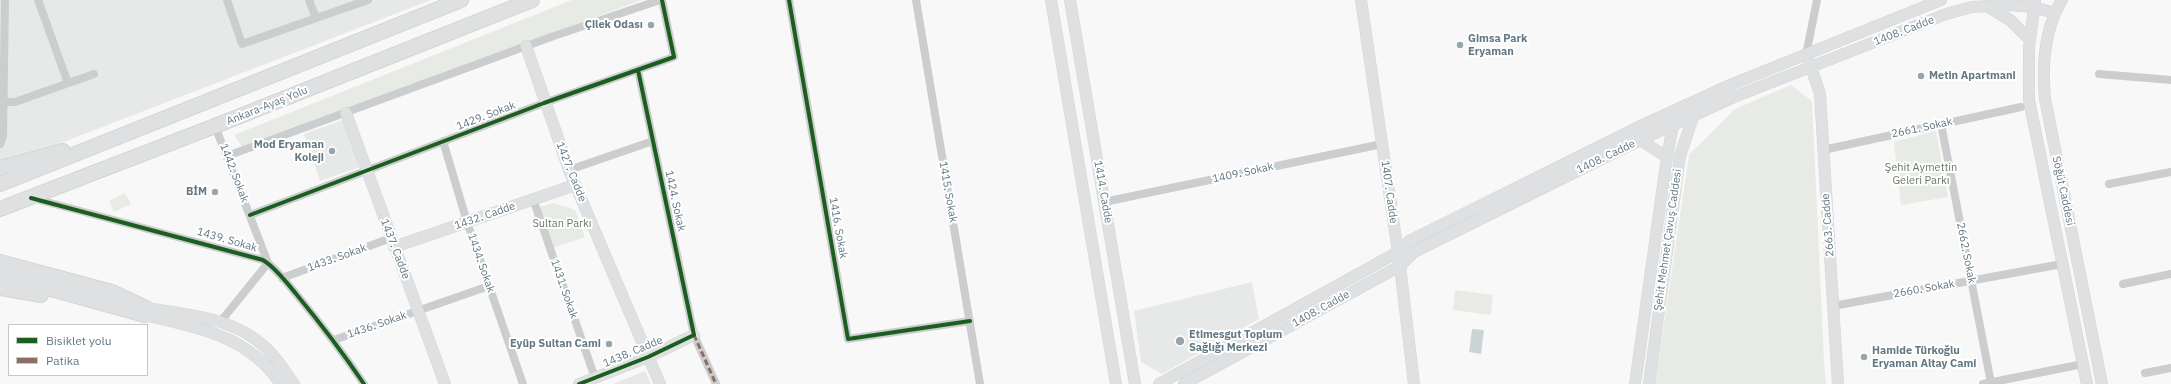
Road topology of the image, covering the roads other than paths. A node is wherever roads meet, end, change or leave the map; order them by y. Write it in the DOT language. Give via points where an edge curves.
graph roads {
  1 [pos="5,0"];
  2 [pos="38,0"];
  3 [pos="227,0"];
  4 [pos="309,0"];
  5 [pos="368,0"];
  6 [pos="532,0"];
  7 [pos="661,0"];
  8 [pos="790,0"];
  9 [pos="916,0"];
  10 [pos="1051,0"];
  11 [pos="1070,0"];
  12 [pos="1361,0"];
  13 [pos="1817,0"];
  14 [pos="1941,0"];
  15 [pos="2062,0"];
  16 [pos="458,1"];
  17 [pos="2034,3"];
  18 [pos="1986,6"];
  19 [pos="2055,13"];
  20 [pos="316,18"];
  21 [pos="2029,39"];
  22 [pos="526,46"];
  23 [pos="1806,54"];
  24 [pos="1811,67"];
  25 [pos="638,70"];
  26 [pos="94,74"];
  27 [pos="2099,74"];
  28 [pos="2171,80"];
  29 [pos="2,81"];
  30 [pos="68,83"];
  31 [pos="1699,99"];
  32 [pos="3,102"];
  33 [pos="544,103"];
  34 [pos="2021,107"];
  35 [pos="1676,110"];
  36 [pos="346,113"];
  37 [pos="1694,116"];
  38 [pos="1941,124"];
  39 [pos="1673,125"];
  40 [pos="215,126"];
  41 [pos="133,132"];
  42 [pos="1640,140"];
  43 [pos="443,141"];
  44 [pos="653,141"];
  45 [pos="0,144"];
  46 [pos="1382,144"];
  47 [pos="1823,150"];
  48 [pos="227,156"];
  49 [pos="1667,157"];
  50 [pos="0,168"];
  51 [pos="366,170"];
  52 [pos="569,170"];
  53 [pos="2171,172"];
  54 [pos="0,184"];
  55 [pos="2109,184"];
  56 [pos="575,185"];
  57 [pos="31,198"];
  58 [pos="533,199"];
  59 [pos="1104,202"];
  60 [pos="14,204"];
  61 [pos="0,209"];
  62 [pos="250,215"];
  63 [pos="0,216"];
  64 [pos="467,222"];
  65 [pos="393,242"];
  66 [pos="1398,252"];
  67 [pos="0,262"];
  68 [pos="268,263"];
  69 [pos="2062,264"];
  70 [pos="1400,266"];
  71 [pos="0,268"];
  72 [pos="2171,274"];
  73 [pos="0,275"];
  74 [pos="282,278"];
  75 [pos="1971,281"];
  76 [pos="2123,284"];
  77 [pos="489,286"];
  78 [pos="0,288"];
  79 [pos="1833,306"];
  80 [pos="420,310"];
  81 [pos="146,311"];
  82 [pos="221,320"];
  83 [pos="970,321"];
  84 [pos="694,335"];
  85 [pos="334,340"];
  86 [pos="648,357"];
  87 [pos="2083,364"];
  88 [pos="2171,368"];
  89 [pos="2145,373"];
  90 [pos="595,378"];
  91 [pos="1987,383"];
  92 [pos="281,384"];
  93 [pos="294,384"];
  94 [pos="364,384"];
  95 [pos="445,384"];
  96 [pos="523,384"];
  97 [pos="579,384"];
  98 [pos="660,384"];
  99 [pos="716,384"];
  100 [pos="980,384"];
  101 [pos="1116,384"];
  102 [pos="1135,384"];
  103 [pos="1159,384"];
  104 [pos="1184,384"];
  105 [pos="1414,384"];
  106 [pos="1635,384"];
  107 [pos="1649,384"];
  108 [pos="1838,384"];
  109 [pos="2087,384"];
  110 [pos="2102,384"];
  1 -- 29 [label="street"];
  2 -- 30 [label="street"];
  3 -- 20 [label="street" via="242,44"];
  4 -- 20 [label="street"];
  5 -- 20 [label="street"];
  6 -- 40 [label="highway, Ankara-Ayaş Yolu"];
  7 -- 22 [label="street"];
  7 -- 25 [label="street, 1429. Sokak" via="674,57"];
  8 -- 83 [label="street, 1416. Sokak" via="848,339"];
  9 -- 83 [label="street, 1415. Sokak"];
  10 -- 101 [label="main road, 1414. Cadde"];
  11 -- 59 [label="main road, 1414. Cadde"];
  12 -- 46 [label="main road, 1407. Cadde"];
  13 -- 23 [label="street"];
  14 -- 23 [label="main road, 1408. Cadde"];
  15 -- 19 [label="main road, Söğüt Caddesi"];
  16 -- 41 [label="highway"];
  17 -- 18 [label="main road, 1408. Cadde"];
  17 -- 19 [label="main road, 1408. Cadde"];
  17 -- 21 [label="main road, Söğüt Caddesi"];
  18 -- 21 [label="main road" via="2010,20"];
  18 -- 24 [label="main road, 1408. Cadde" via="1952,12"];
  19 -- 110 [label="main road, Söğüt Caddesi" via="2042,69 2045,99"];
  21 -- 69 [label="main road, Söğüt Caddesi" via="2029,100"];
  22 -- 33 [label="main road, 1427. Cadde"];
  22 -- 36 [label="street"];
  23 -- 24 [label="main road, 2663. Cadde"];
  23 -- 31 [label="main road, 1408. Cadde"];
  24 -- 37 [label="main road, 1408. Cadde"];
  24 -- 47 [label="main road, 2663. Cadde" via="1820,94"];
  25 -- 33 [label="street, 1429. Sokak"];
  25 -- 44 [label="street, 1424. Sokak"];
  26 -- 30 [label="street"];
  27 -- 28 [label="street"];
  29 -- 32 [label="street"];
  30 -- 32 [label="street" via="15,102"];
  31 -- 35 [label="main road, 1408. Cadde"];
  31 -- 37 [label="main road, Şehit Mehmet Çavuş Caddesi"];
  32 -- 45 [label="street" via="3,136"];
  33 -- 43 [label="street, 1429. Sokak"];
  33 -- 52 [label="main road, 1427. Cadde"];
  34 -- 38 [label="street, 2661. Sokak"];
  35 -- 39 [label="main road, Şehit Mehmet Çavuş Caddesi"];
  35 -- 66 [label="main road, 1408. Cadde" via="1409,241"];
  36 -- 48 [label="street"];
  36 -- 51 [label="main road, 1437. Cadde"];
  37 -- 39 [label="main road, 1408. Cadde"];
  37 -- 107 [label="main road, Şehit Mehmet Çavuş Caddesi" via="1680,156"];
  38 -- 47 [label="street, 2661. Sokak"];
  38 -- 75 [label="street, 2662. Sokak"];
  39 -- 42 [label="main road, 1408. Cadde"];
  39 -- 49 [label="main road, Şehit Mehmet Çavuş Caddesi"];
  40 -- 48 [label="street, 1442. Sokak"];
  40 -- 57 [label="highway, Ankara-Ayaş Yolu"];
  41 -- 50 [label="highway"];
  41 -- 54 [label="highway"];
  42 -- 49 [label="main road"];
  42 -- 70 [label="main road, 1408. Cadde" via="1414,252"];
  43 -- 51 [label="street, 1429. Sokak"];
  43 -- 64 [label="street, 1434. Sokak"];
  44 -- 52 [label="street"];
  44 -- 84 [label="street, 1424. Sokak"];
  46 -- 59 [label="street, 1409. Sokak"];
  46 -- 66 [label="main road, 1407. Cadde"];
  47 -- 79 [label="main road, 2663. Cadde"];
  48 -- 62 [label="street, 1442. Sokak"];
  49 -- 106 [label="main road, Şehit Mehmet Çavuş Caddesi"];
  51 -- 62 [label="street, 1429. Sokak"];
  51 -- 65 [label="main road, 1437. Cadde"];
  52 -- 56 [label="main road, 1427. Cadde"];
  53 -- 55 [label="street"];
  56 -- 58 [label="main road, 1432. Cadde"];
  56 -- 86 [label="main road, 1427. Cadde"];
  57 -- 60 [label="highway, Ankara-Ayaş Yolu"];
  57 -- 68 [label="street, 1439. Sokak" via="206,243"];
  58 -- 64 [label="main road, 1432. Cadde"];
  58 -- 90 [label="street, 1431. Sokak"];
  59 -- 102 [label="main road, 1414. Cadde"];
  60 -- 61 [label="highway, Ankara-Ayaş Yolu"];
  60 -- 63 [label="highway"];
  62 -- 68 [label="street, 1442. Sokak"];
  64 -- 65 [label="main road, 1432. Cadde"];
  64 -- 77 [label="street, 1434. Sokak"];
  65 -- 74 [label="street, 1433. Sokak"];
  65 -- 80 [label="main road, 1437. Cadde"];
  66 -- 70 [label="main road, 1407. Cadde"];
  66 -- 103 [label="main road, 1408. Cadde"];
  67 -- 81 [label="highway" via="112,292"];
  68 -- 74 [label="street, 1439. Sokak"];
  68 -- 82 [label="street"];
  69 -- 75 [label="street, 2660. Sokak"];
  69 -- 87 [label="main road, Söğüt Caddesi"];
  70 -- 104 [label="main road, 1408. Cadde"];
  70 -- 105 [label="main road, 1407. Cadde"];
  71 -- 81 [label="highway"];
  72 -- 76 [label="street"];
  73 -- 81 [label="highway"];
  74 -- 85 [label="street, 1439. Sokak"];
  75 -- 79 [label="street, 2660. Sokak"];
  75 -- 91 [label="street, 2662. Sokak"];
  77 -- 80 [label="street, 1436. Sokak"];
  77 -- 96 [label="street, 1434. Sokak"];
  78 -- 81 [label="highway" via="97,308"];
  79 -- 108 [label="main road, 2663. Cadde"];
  80 -- 85 [label="street, 1436. Sokak"];
  80 -- 95 [label="main road, 1437. Cadde"];
  81 -- 82 [label="main road"];
  81 -- 92 [label="main road" via="228,338 261,360"];
  82 -- 93 [label="main road" via="261,343"];
  83 -- 100 [label="street, 1415. Sokak"];
  84 -- 86 [label="main road, 1438. Cadde"];
  84 -- 99 [label="street, 1424. Sokak"];
  85 -- 94 [label="street, 1439. Sokak"];
  86 -- 90 [label="main road, 1438. Cadde"];
  86 -- 98 [label="main road, 1427. Cadde"];
  87 -- 91 [label="street"];
  87 -- 109 [label="main road, Söğüt Caddesi"];
  88 -- 89 [label="street"];
  90 -- 97 [label="main road, 1438. Cadde"];
}
